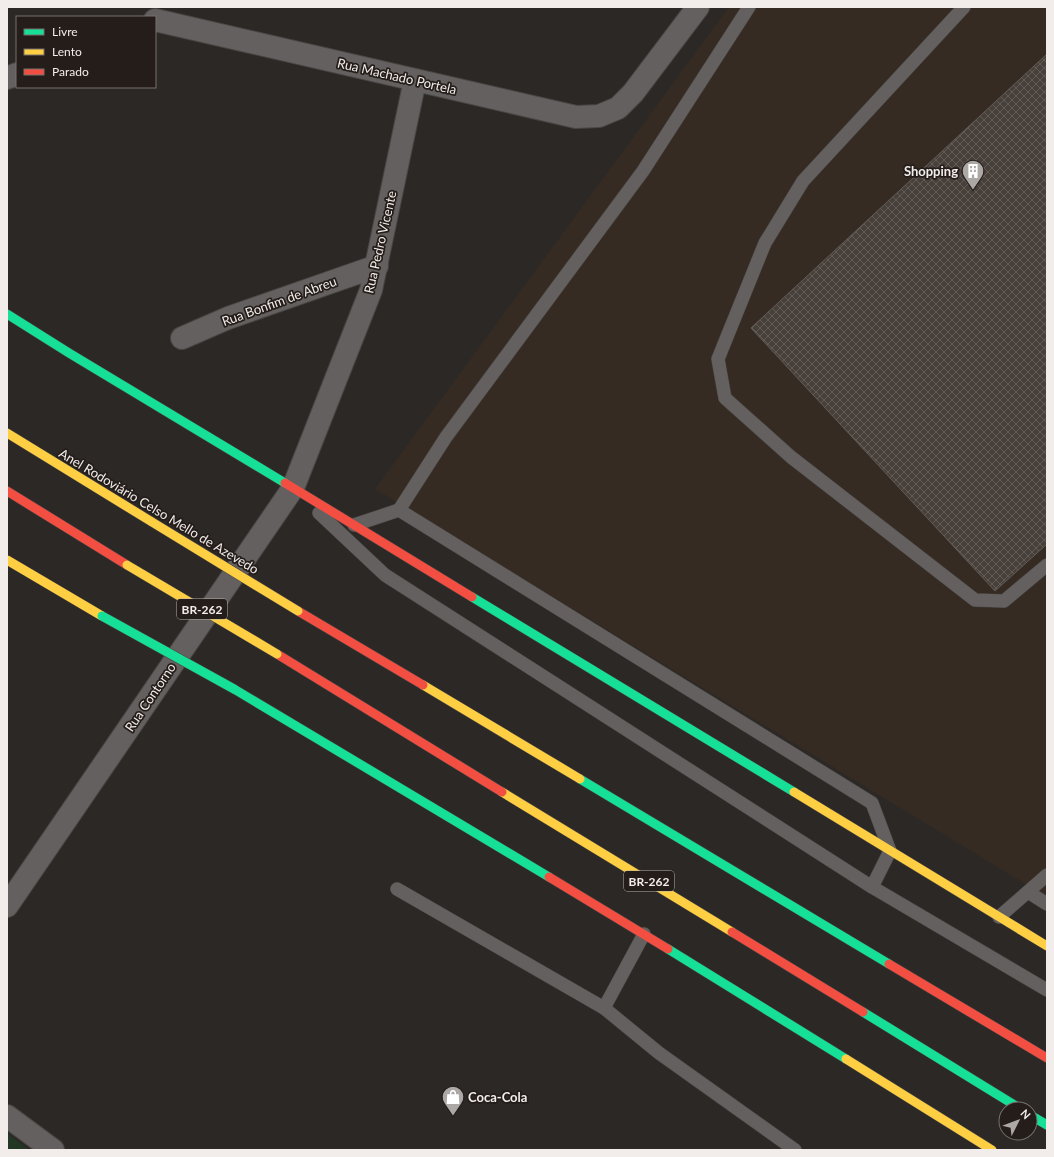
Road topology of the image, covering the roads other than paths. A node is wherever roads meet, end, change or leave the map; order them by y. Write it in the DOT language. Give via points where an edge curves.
graph roads {
  1 [pos="698,7"];
  2 [pos="749,7"];
  3 [pos="964,7"];
  4 [pos="156,20"];
  5 [pos="415,80"];
  6 [pos="377,266"];
  7 [pos="7,314"];
  8 [pos="182,338"];
  9 [pos="7,433"];
  10 [pos="293,488"];
  11 [pos="7,491"];
  12 [pos="399,510"];
  13 [pos="354,525"];
  14 [pos="7,560"];
  15 [pos="1047,565"];
  16 [pos="890,851"];
  17 [pos="1047,875"];
  18 [pos="872,887"];
  19 [pos="397,890"];
  20 [pos="1028,892"];
  21 [pos="1047,904"];
  22 [pos="7,906"];
  23 [pos="999,917"];
  24 [pos="644,934"];
  25 [pos="1047,946"];
  26 [pos="1047,990"];
  27 [pos="604,1008"];
  28 [pos="1026,1046"];
  29 [pos="1047,1049"];
  30 [pos="1047,1058"];
  31 [pos="1008,1101"];
  32 [pos="7,1116"];
  33 [pos="1038,1120"];
  34 [pos="1047,1125"];
  35 [pos="53,1150"];
  36 [pos="795,1150"];
  37 [pos="992,1150"];
  1 -- 5 [label="street, Rua Machado Portela" via="633,93 618,108 600,116 576,117"];
  2 -- 12 [label="lane" via="643,171 446,437"];
  3 -- 15 [label="lane" via="803,181 766,243 718,359 725,398 791,457 975,600 1004,601"];
  4 -- 5 [label="street, Rua Machado Portela"];
  5 -- 6 [label="street, Rua Pedro Vicente"];
  6 -- 8 [label="street, Rua Bonfim de Abreu" via="228,318"];
  6 -- 10 [label="street, Rua Pedro Vicente" via="371,290"];
  7 -- 10 [label="main road"];
  9 -- 28 [label="main road, Anel Rodoviário Celso Mello de Azevedo, bridge"];
  10 -- 13 [label="main road"];
  10 -- 18 [label="lane" via="385,575"];
  10 -- 22 [label="street, Rua Contorno"];
  11 -- 31 [label="main road, BR-262, bridge"];
  12 -- 13 [label="lane"];
  12 -- 16 [label="lane" via="872,804"];
  13 -- 16 [label="main road"];
  14 -- 24 [label="main road, bridge" via="234,689"];
  16 -- 18 [label="lane"];
  16 -- 23 [label="main road"];
  17 -- 20 [label="lane"];
  18 -- 26 [label="lane"];
  19 -- 27 [label="lane"];
  20 -- 21 [label="lane"];
  20 -- 23 [label="lane"];
  23 -- 25 [label="main road"];
  24 -- 27 [label="lane"];
  24 -- 37 [label="main road"];
  27 -- 36 [label="lane" via="659,1053"];
  28 -- 29 [label="lane"];
  28 -- 30 [label="main road, Anel Rodoviário Celso Mello de Azevedo"];
  32 -- 35 [label="street"];
  33 -- 34 [label="main road"];
}
